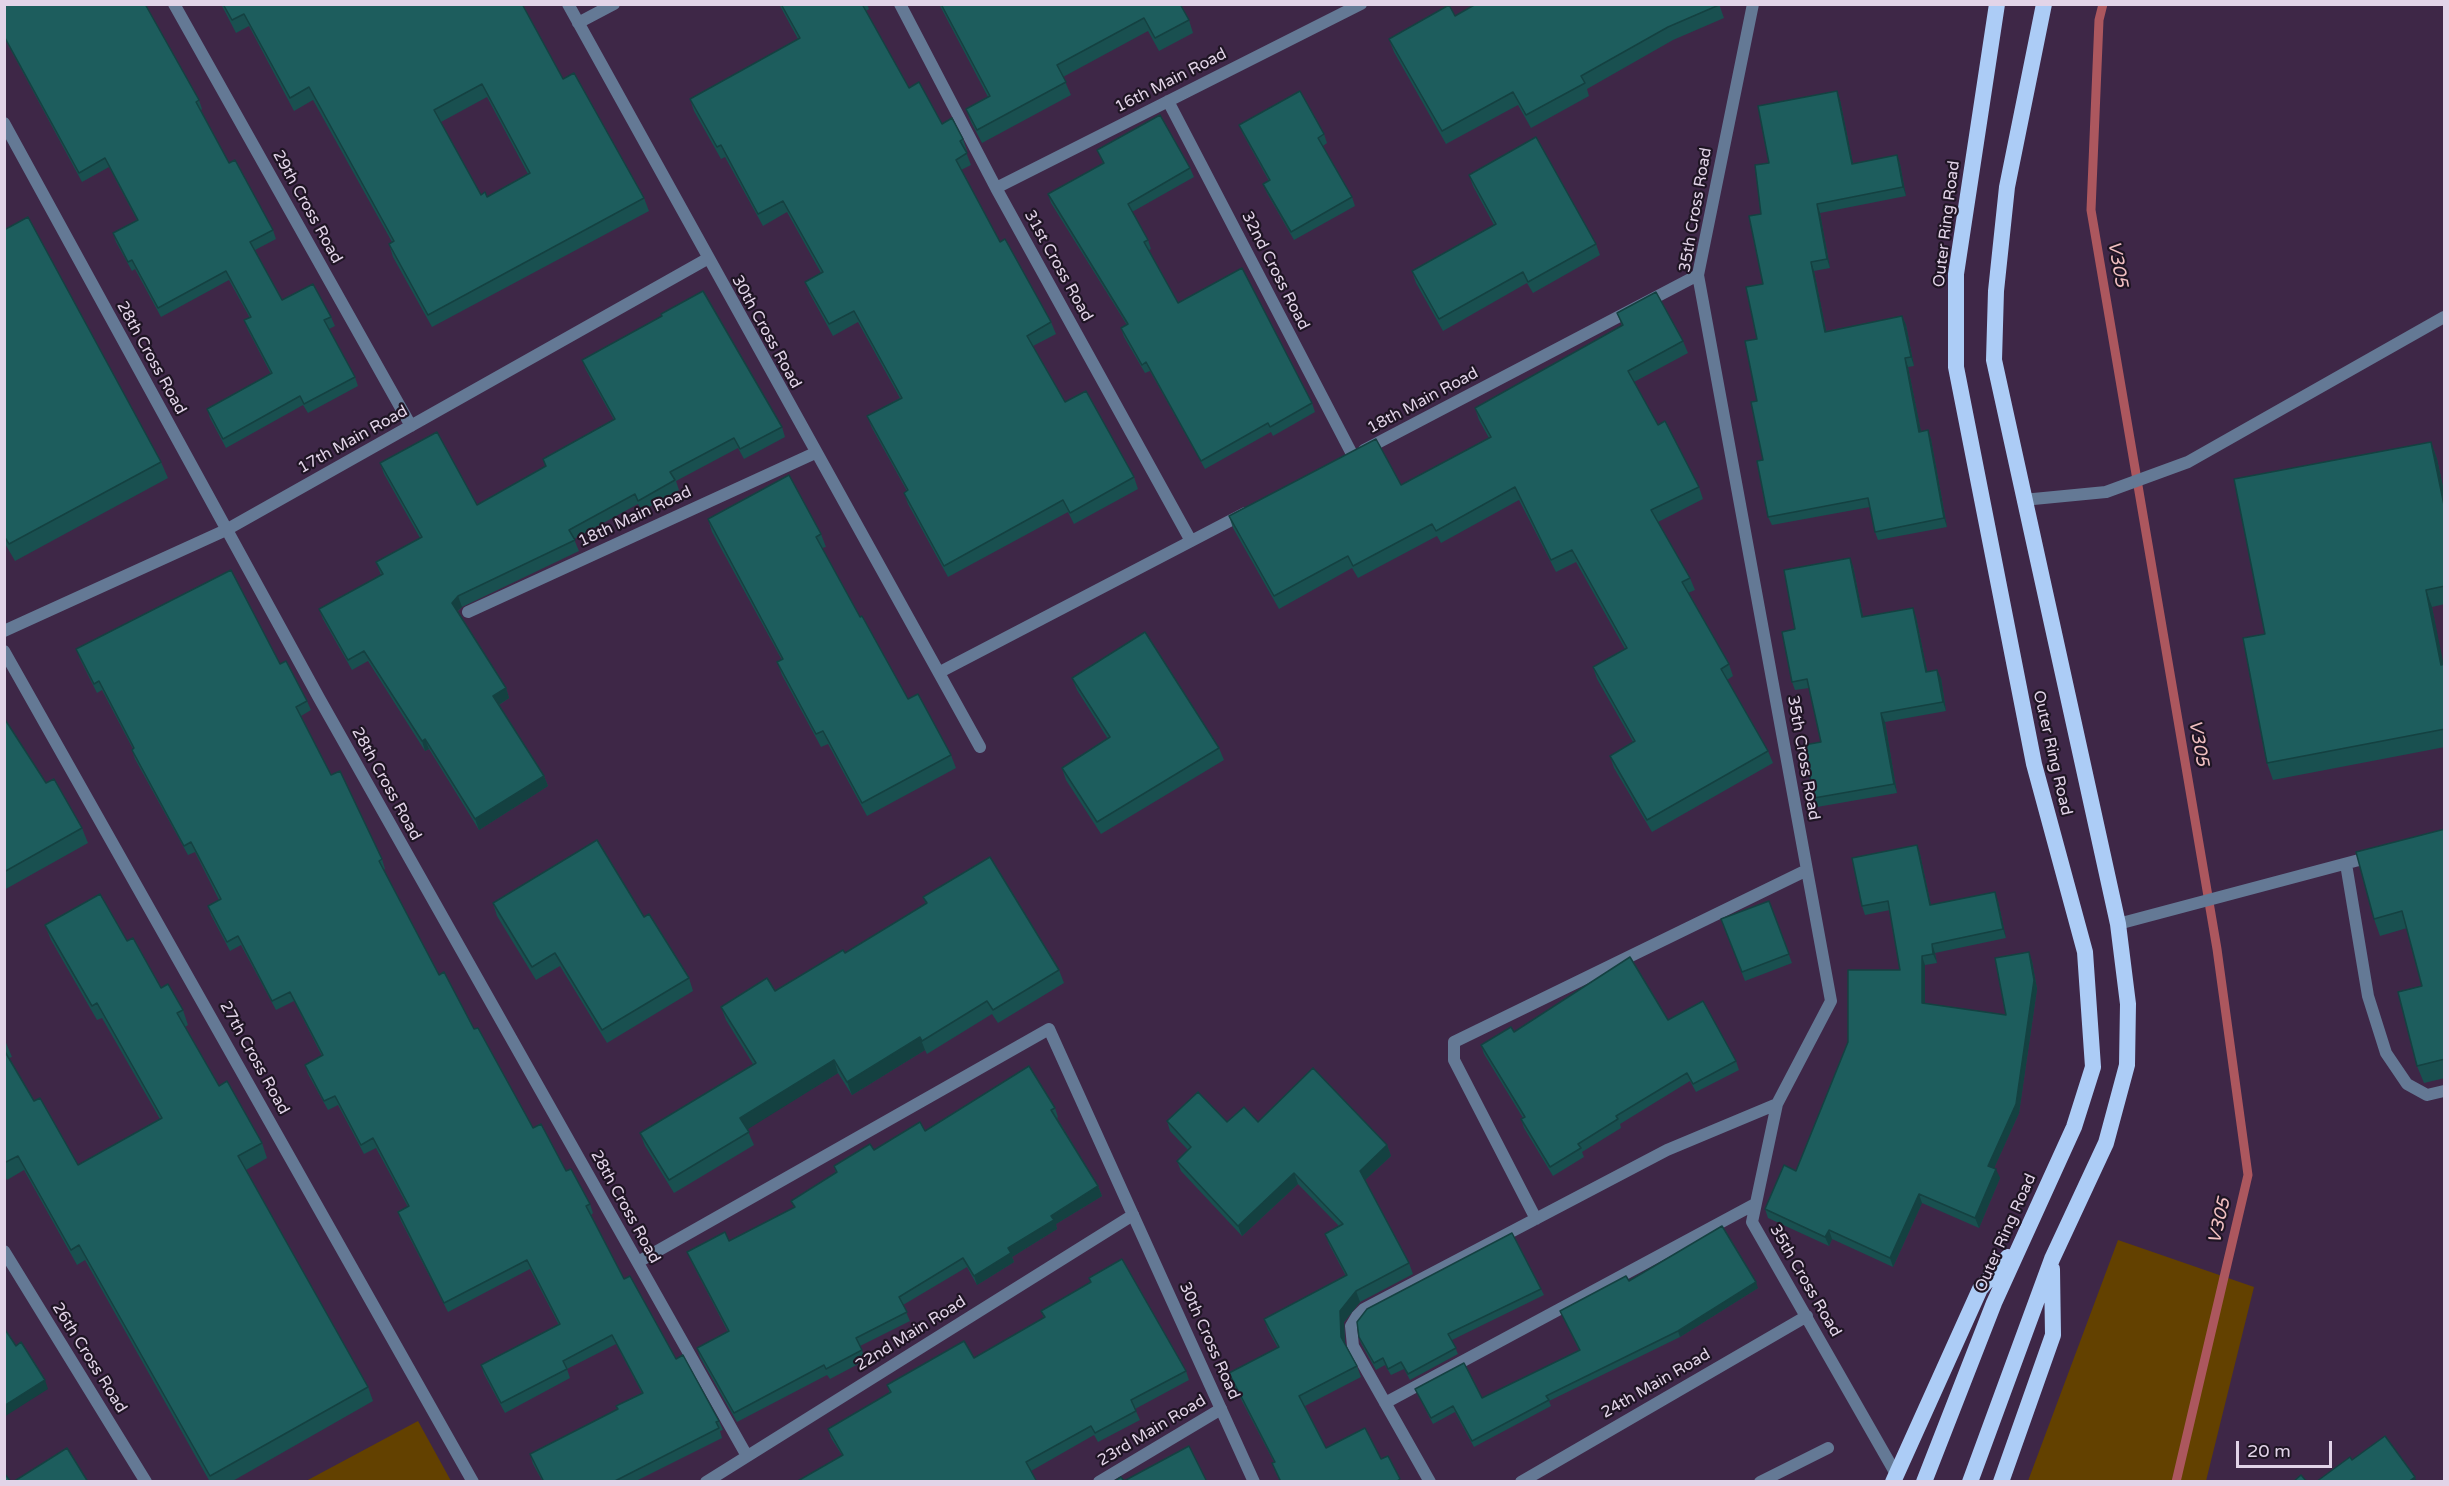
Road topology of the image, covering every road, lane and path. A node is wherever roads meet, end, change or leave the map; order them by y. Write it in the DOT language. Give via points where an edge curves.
graph roads {
  1 [pos="174,4"];
  2 [pos="568,4"];
  3 [pos="614,4"];
  4 [pos="900,4"];
  5 [pos="1361,4"];
  6 [pos="1753,4"];
  7 [pos="1997,4"];
  8 [pos="2044,4"];
  9 [pos="578,23"];
  10 [pos="1168,101"];
  11 [pos="4,123"];
  12 [pos="996,188"];
  13 [pos="708,259"];
  14 [pos="1698,275"];
  15 [pos="2445,317"];
  16 [pos="411,426"];
  17 [pos="815,453"];
  18 [pos="1348,459"];
  19 [pos="2023,500"];
  20 [pos="1252,509"];
  21 [pos="226,530"];
  22 [pos="1191,541"];
  23 [pos="468,612"];
  24 [pos="4,631"];
  25 [pos="4,651"];
  26 [pos="940,672"];
  27 [pos="980,747"];
  28 [pos="2390,852"];
  29 [pos="2346,864"];
  30 [pos="1807,870"];
  31 [pos="2118,924"];
  32 [pos="2445,1091"];
  33 [pos="1777,1104"];
  34 [pos="1755,1204"];
  35 [pos="1133,1215"];
  36 [pos="1536,1219"];
  37 [pos="2019,1245"];
  38 [pos="4,1251"];
  39 [pos="2052,1259"];
  40 [pos="638,1262"];
  41 [pos="1807,1316"];
  42 [pos="1385,1403"];
  43 [pos="1221,1409"];
  44 [pos="1828,1448"];
  45 [pos="747,1456"];
  46 [pos="1894,1478"];
  47 [pos="146,1482"];
  48 [pos="474,1482"];
  49 [pos="706,1482"];
  50 [pos="1099,1482"];
  51 [pos="1254,1482"];
  52 [pos="1430,1482"];
  53 [pos="1521,1482"];
  54 [pos="1760,1482"];
  55 [pos="1924,1482"];
  56 [pos="1970,1482"];
  57 [pos="2001,1482"];
  1 -- 16 [label="street, 29th Cross Road"];
  2 -- 9 [label="street, 30th Cross Road"];
  3 -- 9 [label="street"];
  4 -- 12 [label="street, 31st Cross Road"];
  5 -- 10 [label="street, 16th Main Road"];
  6 -- 14 [label="street, 35th Cross Road"];
  7 -- 37 [label="highway, Outer Ring Road" via="1956,274 1956,367 2034,764 2085,952 2093,1067 2074,1128"];
  8 -- 19 [label="highway, Outer Ring Road" via="2007,187 1996,291 1994,360"];
  9 -- 13 [label="street, 30th Cross Road"];
  10 -- 12 [label="street, 16th Main Road"];
  10 -- 18 [label="street, 32nd Cross Road"];
  11 -- 21 [label="street, 28th Cross Road"];
  12 -- 22 [label="street, 31st Cross Road"];
  13 -- 16 [label="street, 17th Main Road"];
  13 -- 17 [label="street, 30th Cross Road"];
  14 -- 18 [label="street, 18th Main Road"];
  14 -- 30 [label="street, 35th Cross Road"];
  15 -- 19 [label="street" via="2188,462 2106,492"];
  16 -- 21 [label="street, 17th Main Road"];
  17 -- 23 [label="street, 18th Main Road"];
  17 -- 26 [label="street, 30th Cross Road"];
  19 -- 31 [label="highway, Outer Ring Road"];
  20 -- 22 [label="street"];
  21 -- 24 [label="street, 17th Main Road"];
  21 -- 40 [label="street, 28th Cross Road"];
  22 -- 26 [label="street"];
  25 -- 48 [label="street, 27th Cross Road"];
  26 -- 27 [label="street, 30th Cross Road"];
  28 -- 29 [label="street"];
  29 -- 31 [label="street"];
  29 -- 32 [label="street" via="2368,996 2386,1053 2407,1084 2427,1095"];
  30 -- 33 [label="street, 35th Cross Road" via="1831,1001"];
  30 -- 36 [label="street" via="1454,1042 1455,1060"];
  31 -- 39 [label="highway, Outer Ring Road" via="2128,1005 2127,1065 2106,1143"];
  33 -- 34 [label="street, 35th Cross Road"];
  33 -- 36 [label="street" via="1667,1150"];
  34 -- 41 [label="street, 35th Cross Road" via="1752,1222"];
  34 -- 42 [label="street"];
  35 -- 40 [label="street, 30th Cross Road" via="1049,1029"];
  35 -- 43 [label="street, 30th Cross Road"];
  35 -- 45 [label="street, 22nd Main Road"];
  36 -- 42 [label="street" via="1364,1309 1357,1317 1351,1326 1353,1346"];
  37 -- 46 [label="highway" via="1980,1289"];
  37 -- 55 [label="highway, Outer Ring Road"];
  38 -- 47 [label="street, 26th Cross Road"];
  39 -- 56 [label="highway, Outer Ring Road"];
  39 -- 57 [label="highway" via="2053,1335"];
  40 -- 45 [label="street, 28th Cross Road"];
  41 -- 46 [label="street, 35th Cross Road"];
  41 -- 53 [label="street, 24th Main Road"];
  42 -- 52 [label="street"];
  43 -- 50 [label="street, 23rd Main Road"];
  43 -- 51 [label="street, 30th Cross Road"];
  44 -- 54 [label="street"];
  45 -- 49 [label="street, 22nd Main Road"];
}
